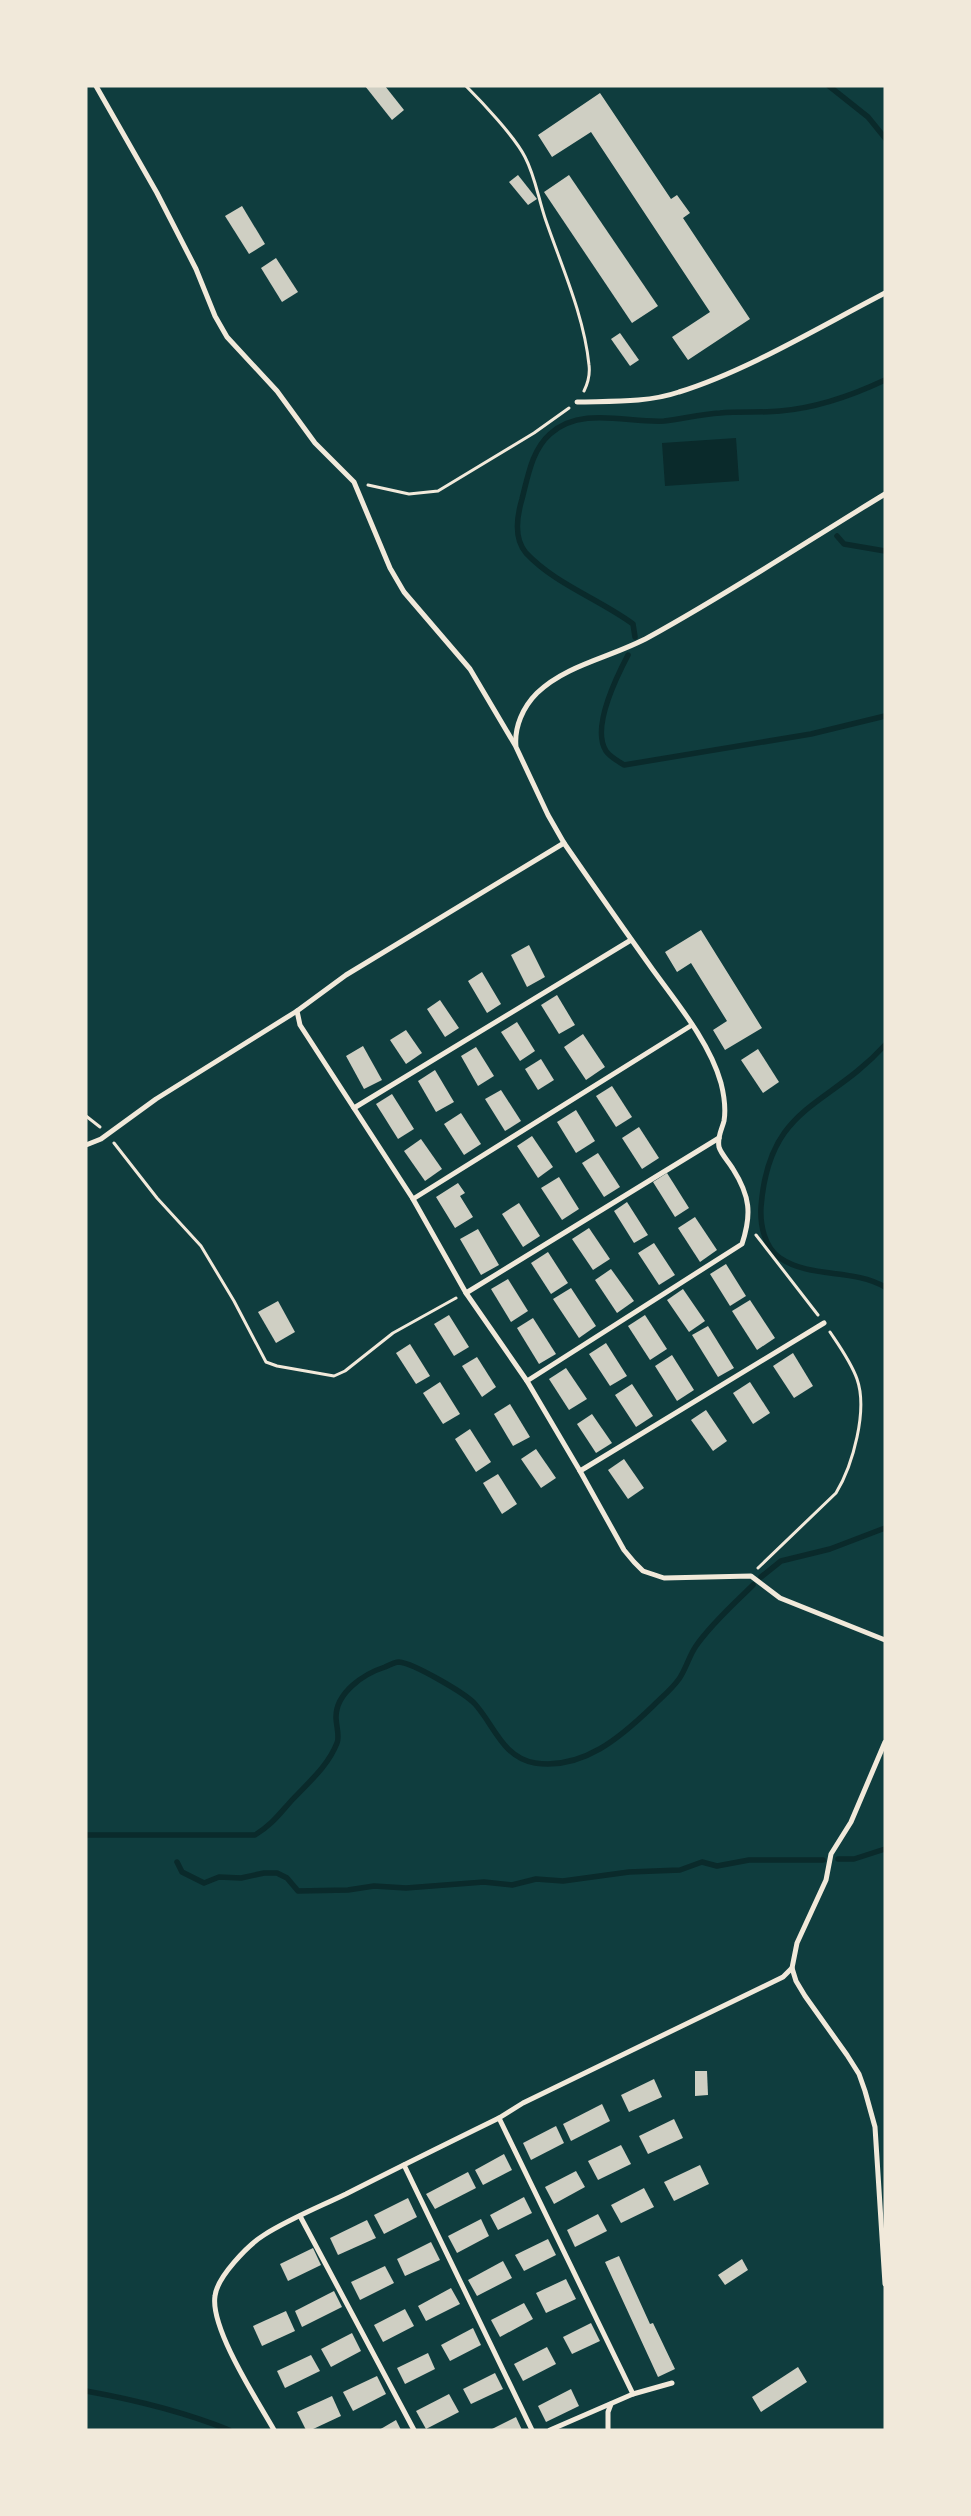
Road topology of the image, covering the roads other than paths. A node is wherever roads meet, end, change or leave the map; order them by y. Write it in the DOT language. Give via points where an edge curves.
graph roads {
  1 [pos="96,86"];
  2 [pos="885,293"];
  3 [pos="577,402"];
  4 [pos="885,494"];
  5 [pos="516,747"];
  6 [pos="564,843"];
  7 [pos="631,940"];
  8 [pos="297,1011"];
  9 [pos="692,1025"];
  10 [pos="354,1108"];
  11 [pos="719,1138"];
  12 [pos="86,1145"];
  13 [pos="413,1199"];
  14 [pos="466,1293"];
  15 [pos="824,1323"];
  16 [pos="527,1381"];
  17 [pos="580,1470"];
  18 [pos="885,1640"];
  19 [pos="885,1742"];
  20 [pos="792,1968"];
  21 [pos="499,2118"];
  22 [pos="404,2165"];
  23 [pos="300,2216"];
  24 [pos="885,2284"];
  25 [pos="672,2383"];
  26 [pos="633,2394"];
  27 [pos="612,2403"];
  28 [pos="274,2430"];
  29 [pos="414,2430"];
  30 [pos="532,2430"];
  31 [pos="550,2430"];
  32 [pos="608,2430"];
  1 -- 5 [label="street" via="157,193 227,337 277,392 315,442 354,482 390,568 404,592 470,669"];
  2 -- 3 [label="street" via="746,364 678,393 652,398"];
  4 -- 5 [label="street" via="670,625 550,683 537,693 523,713 515,736"];
  5 -- 6 [label="street"];
  6 -- 7 [label="street"];
  6 -- 8 [label="street" via="346,975"];
  7 -- 9 [label="street"];
  7 -- 10 [label="street"];
  8 -- 10 [label="street" via="300,1025"];
  8 -- 12 [label="street" via="156,1099 107,1135"];
  9 -- 11 [label="street" via="720,1081 724,1120"];
  9 -- 13 [label="street"];
  10 -- 13 [label="street"];
  11 -- 14 [label="street"];
  11 -- 16 [label="street" via="719,1148 746,1194 748,1220 742,1244"];
  13 -- 14 [label="street"];
  14 -- 16 [label="street"];
  15 -- 17 [label="street"];
  16 -- 17 [label="street"];
  17 -- 18 [label="street" via="624,1550 643,1571 664,1578 751,1576 780,1598"];
  19 -- 20 [label="street" via="851,1822 831,1854 826,1880 797,1943"];
  20 -- 21 [label="street" via="782,1977 531,2099"];
  20 -- 24 [label="street" via="805,1996 859,2074 865,2091 875,2127"];
  21 -- 22 [label="street"];
  21 -- 26 [label="street"];
  22 -- 23 [label="street"];
  22 -- 30 [label="street"];
  23 -- 28 [label="street" via="249,2247 228,2271 215,2294 214,2304 222,2338"];
  23 -- 29 [label="street"];
  25 -- 26 [label="street"];
  26 -- 27 [label="street"];
  27 -- 31 [label="street"];
  27 -- 32 [label="street" via="608,2412"];
}
